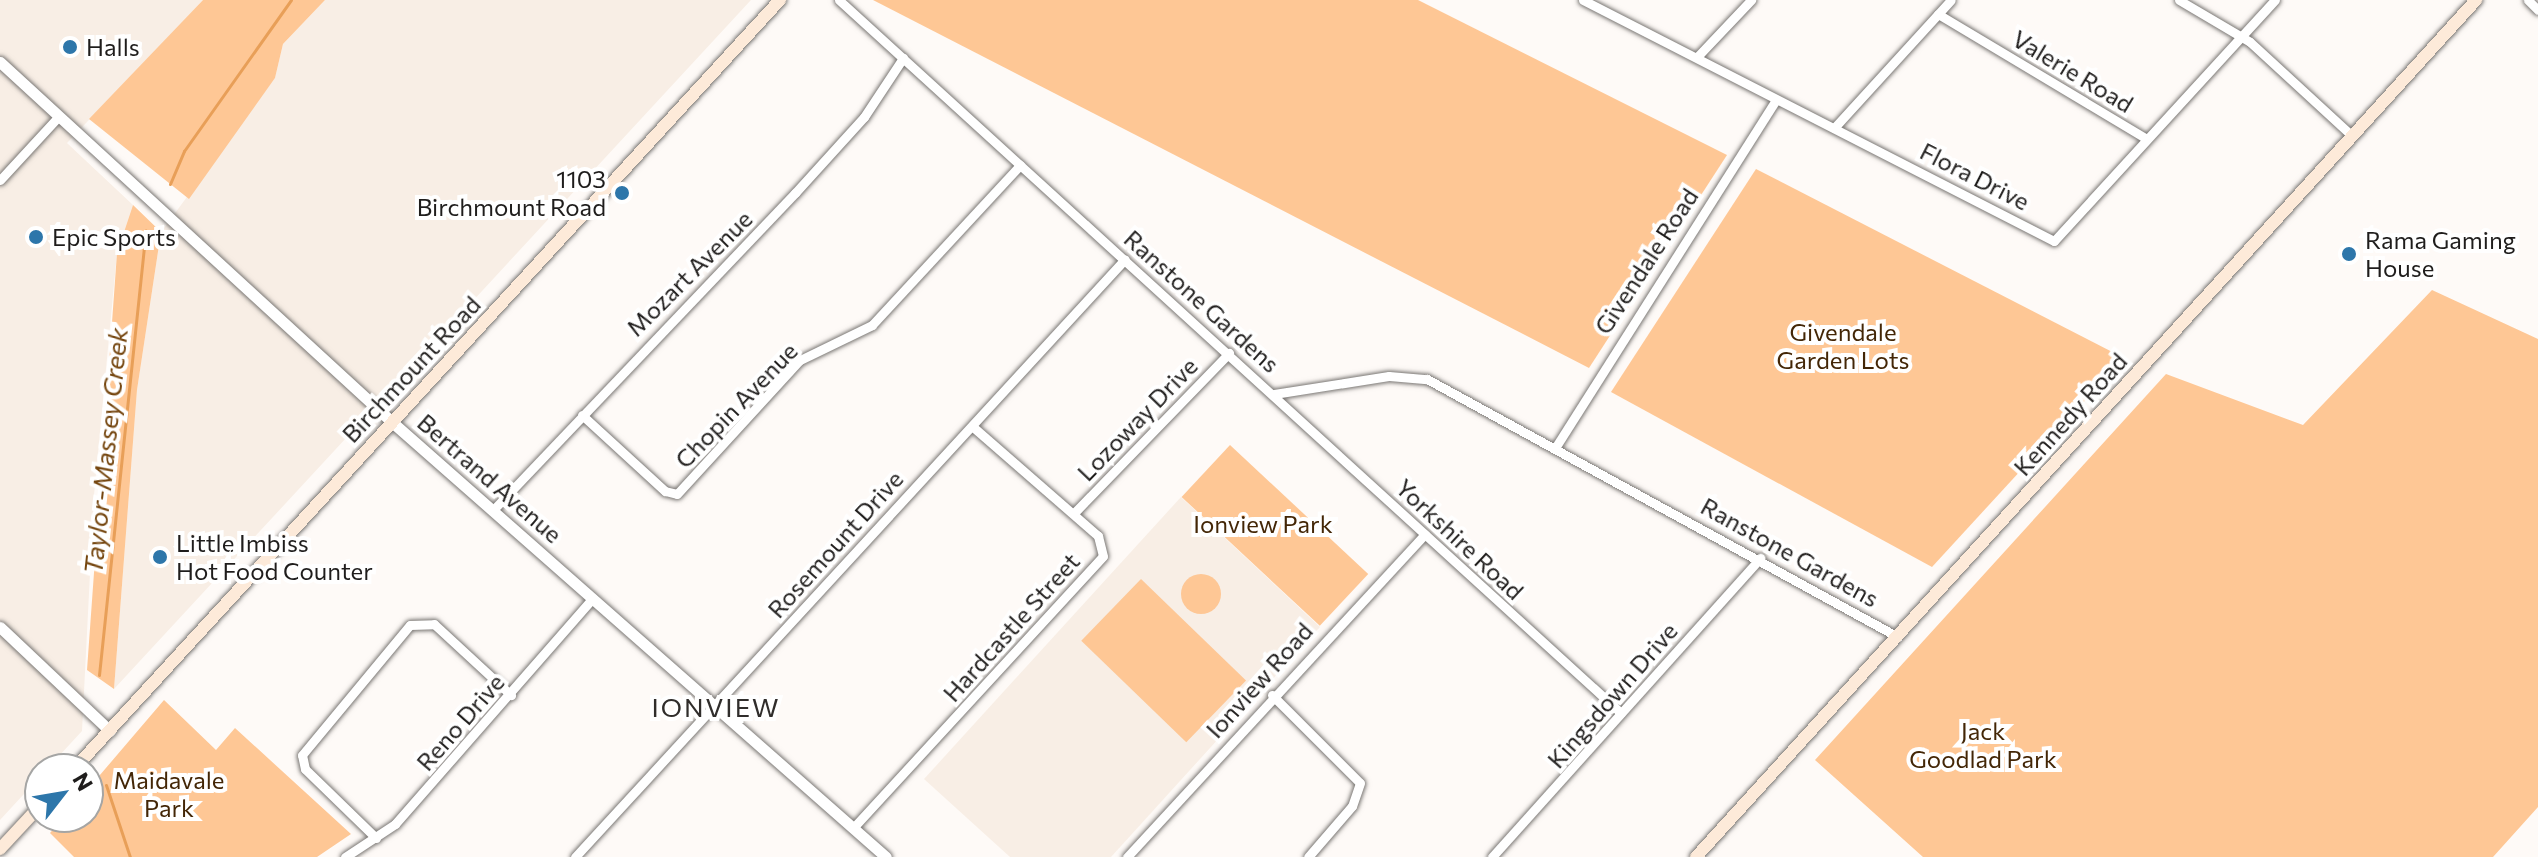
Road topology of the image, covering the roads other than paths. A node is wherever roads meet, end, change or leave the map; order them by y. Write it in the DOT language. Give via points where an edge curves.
graph roads {
  1 [pos="780,0"];
  2 [pos="839,0"];
  3 [pos="1583,0"];
  4 [pos="1751,0"];
  5 [pos="1951,0"];
  6 [pos="2179,0"];
  7 [pos="2275,0"];
  8 [pos="2476,0"];
  9 [pos="2528,0"];
  10 [pos="2538,10"];
  11 [pos="1938,14"];
  12 [pos="2241,36"];
  13 [pos="1697,57"];
  14 [pos="903,58"];
  15 [pos="0,62"];
  16 [pos="1776,100"];
  17 [pos="59,116"];
  18 [pos="1834,128"];
  19 [pos="2351,135"];
  20 [pos="2145,138"];
  21 [pos="1020,165"];
  22 [pos="0,180"];
  23 [pos="1125,259"];
  24 [pos="1229,353"];
  25 [pos="1274,394"];
  26 [pos="582,415"];
  27 [pos="392,422"];
  28 [pos="972,426"];
  29 [pos="1555,448"];
  30 [pos="493,510"];
  31 [pos="1074,513"];
  32 [pos="1425,534"];
  33 [pos="1760,558"];
  34 [pos="593,598"];
  35 [pos="0,627"];
  36 [pos="1898,637"];
  37 [pos="511,695"];
  38 [pos="1272,695"];
  39 [pos="715,706"];
  40 [pos="1621,713"];
  41 [pos="110,731"];
  42 [pos="89,753"];
  43 [pos="24,823"];
  44 [pos="853,828"];
  45 [pos="376,838"];
  46 [pos="0,849"];
  47 [pos="345,857"];
  48 [pos="575,857"];
  49 [pos="886,857"];
  50 [pos="1127,857"];
  51 [pos="1308,857"];
  52 [pos="1492,857"];
  53 [pos="1696,857"];
  1 -- 27 [label="main road, Birchmount Road"];
  2 -- 14 [label="street, Ranstone Gardens"];
  3 -- 13 [label="street, Flora Drive"];
  4 -- 13 [label="street"];
  5 -- 11 [label="street"];
  6 -- 12 [label="street"];
  7 -- 12 [label="street, Flora Drive"];
  8 -- 19 [label="main road, Kennedy Road"];
  9 -- 10 [label="street"];
  11 -- 18 [label="street"];
  11 -- 20 [label="street, Valerie Road"];
  12 -- 19 [label="street"];
  12 -- 20 [label="street, Flora Drive"];
  13 -- 16 [label="street, Flora Drive"];
  14 -- 21 [label="street, Ranstone Gardens"];
  14 -- 26 [label="street, Mozart Avenue" via="844,138"];
  15 -- 17 [label="street, Bertrand Avenue"];
  16 -- 18 [label="street, Flora Drive"];
  16 -- 29 [label="street, Givendale Road"];
  17 -- 22 [label="street"];
  17 -- 27 [label="street, Bertrand Avenue"];
  18 -- 20 [label="street, Flora Drive" via="2054,241"];
  19 -- 36 [label="main road, Kennedy Road"];
  21 -- 23 [label="street, Ranstone Gardens"];
  21 -- 26 [label="street, Chopin Avenue" via="872,325 800,360 677,494 665,491"];
  23 -- 24 [label="street, Ranstone Gardens"];
  23 -- 28 [label="street, Rosemount Drive"];
  24 -- 25 [label="street, Ranstone Gardens"];
  24 -- 31 [label="street, Lozoway Drive"];
  25 -- 29 [label="street, Ranstone Gardens" via="1411,376 1450,389"];
  25 -- 32 [label="street, Yorkshire Road"];
  26 -- 30 [label="street, Mozart Avenue"];
  27 -- 30 [label="street, Bertrand Avenue"];
  27 -- 41 [label="main road, Birchmount Road"];
  28 -- 31 [label="street, Hardcastle Street"];
  28 -- 39 [label="street, Rosemount Drive"];
  29 -- 33 [label="street, Ranstone Gardens"];
  30 -- 34 [label="street, Bertrand Avenue"];
  31 -- 44 [label="street, Hardcastle Street" via="1102,542 1103,556"];
  32 -- 38 [label="street, Ionview Road"];
  32 -- 40 [label="street, Yorkshire Road"];
  33 -- 36 [label="street, Ranstone Gardens"];
  33 -- 40 [label="street, Kingsdown Drive"];
  34 -- 37 [label="street, Reno Drive"];
  34 -- 39 [label="street, Bertrand Avenue"];
  35 -- 41 [label="street"];
  36 -- 53 [label="main road, Kennedy Road"];
  37 -- 45 [label="street, Reno Drive"];
  37 -- 45 [label="street" via="434,624 410,625 302,755 305,769"];
  38 -- 50 [label="street, Ionview Road"];
  38 -- 51 [label="street" via="1360,783 1352,806"];
  39 -- 44 [label="street, Bertrand Avenue"];
  39 -- 48 [label="street, Rosemount Drive"];
  40 -- 52 [label="street, Kingsdown Drive"];
  41 -- 42 [label="main road, Birchmount Road"];
  43 -- 46 [label="main road"];
  44 -- 49 [label="street, Bertrand Avenue"];
  45 -- 47 [label="street, Reno Drive"];
}
